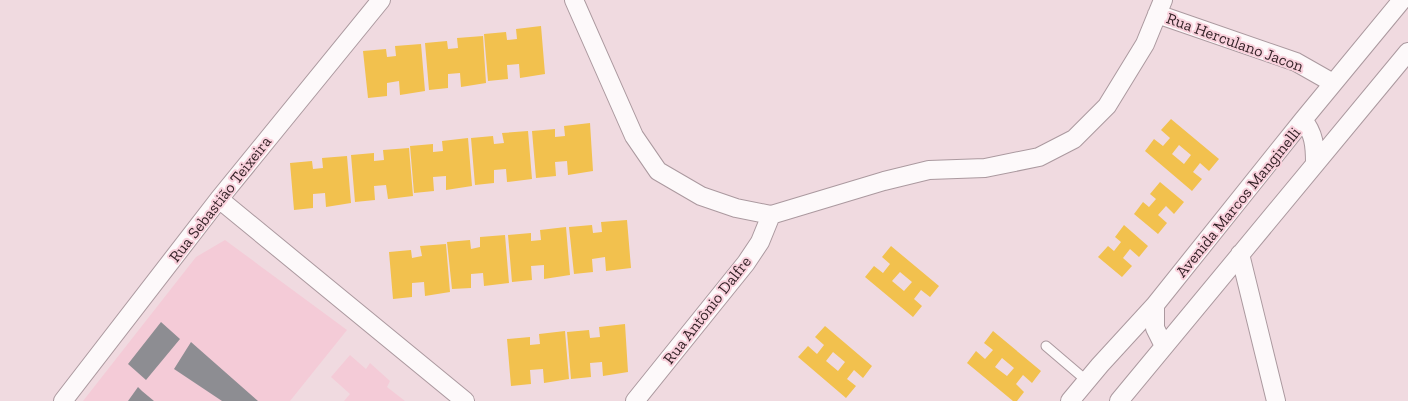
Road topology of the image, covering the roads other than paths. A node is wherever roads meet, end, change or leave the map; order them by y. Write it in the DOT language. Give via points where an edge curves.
graph roads {
  1 [pos="381,0"];
  2 [pos="574,0"];
  3 [pos="1402,0"];
  4 [pos="1160,7"];
  5 [pos="1408,52"];
  6 [pos="1333,83"];
  7 [pos="1302,120"];
  8 [pos="1315,163"];
  9 [pos="219,199"];
  10 [pos="771,215"];
  11 [pos="1240,254"];
  12 [pos="1155,305"];
  13 [pos="1046,346"];
  14 [pos="1164,346"];
  15 [pos="1087,381"];
  16 [pos="63,401"];
  17 [pos="465,401"];
  18 [pos="635,401"];
  19 [pos="1070,401"];
  20 [pos="1120,401"];
  21 [pos="1276,401"];
  1 -- 9 [label="street, Rua Sebastião Teixeira"];
  2 -- 10 [label="street" via="634,136 658,171 701,196 736,208"];
  3 -- 6 [label="street, Avenida Marcos Manginelli"];
  4 -- 6 [label="street, Rua Herculano Jacon" via="1296,62"];
  4 -- 10 [label="street" via="1145,44 1107,106 1074,139 1039,157 985,168 928,170"];
  5 -- 8 [label="street"];
  6 -- 7 [label="street, Avenida Marcos Manginelli"];
  7 -- 8 [label="street" via="1310,129 1314,140"];
  7 -- 12 [label="street, Avenida Marcos Manginelli"];
  8 -- 11 [label="street"];
  9 -- 16 [label="street, Rua Sebastião Teixeira"];
  9 -- 17 [label="street"];
  10 -- 18 [label="street, Rua Antônio Dalfre" via="760,242 746,263"];
  11 -- 14 [label="street"];
  11 -- 21 [label="street"];
  12 -- 14 [label="street" via="1156,328"];
  12 -- 15 [label="street, Avenida Marcos Manginelli"];
  13 -- 15 [label="lane"];
  14 -- 20 [label="street"];
  15 -- 19 [label="street, Avenida Marcos Manginelli"];
}
